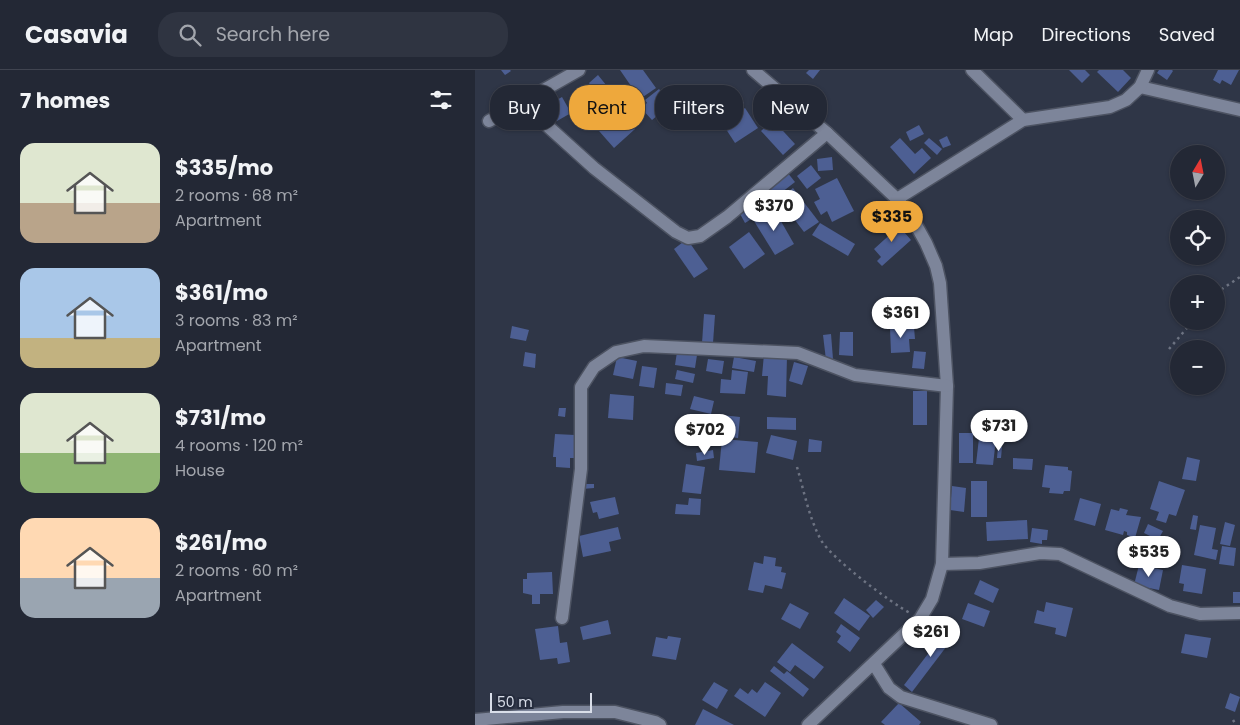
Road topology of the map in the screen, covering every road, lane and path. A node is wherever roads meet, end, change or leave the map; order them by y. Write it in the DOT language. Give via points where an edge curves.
graph roads {
  1 [pos="579,70"];
  2 [pos="753,70"];
  3 [pos="972,70"];
  4 [pos="1148,70"];
  5 [pos="553,85"];
  6 [pos="1140,87"];
  7 [pos="1240,110"];
  8 [pos="1023,120"];
  9 [pos="552,130"];
  10 [pos="827,133"];
  11 [pos="897,199"];
  12 [pos="1240,277"];
  13 [pos="1225,287"];
  14 [pos="1185,330"];
  15 [pos="1169,349"];
  16 [pos="947,386"];
  17 [pos="797,467"];
  18 [pos="942,564"];
  19 [pos="1240,613"];
  20 [pos="562,618"];
  21 [pos="920,618"];
  22 [pos="874,664"];
  23 [pos="475,720"];
  24 [pos="1233,720"];
  25 [pos="660,725"];
  26 [pos="808,725"];
  27 [pos="991,725"];
  28 [pos="1236,725"];
  1 -- 5 [label="street"];
  2 -- 10 [label="street"];
  3 -- 8 [label="street"];
  4 -- 6 [label="street"];
  6 -- 7 [label="street"];
  6 -- 8 [label="street" via="1126,100 1111,106"];
  8 -- 11 [label="street"];
  9 -- 10 [label="street" via="594,168 688,238 700,236 727,217"];
  10 -- 11 [label="street"];
  11 -- 16 [label="street" via="926,242 935,266"];
  12 -- 13 [label="path"];
  14 -- 15 [label="path"];
  16 -- 18 [label="street"];
  16 -- 20 [label="street" via="855,375 798,353 644,346 616,352 594,367 581,387 581,468"];
  17 -- 21 [label="path" via="822,542 891,603"];
  18 -- 19 [label="street" via="979,563 1040,553 1060,554 1170,606 1200,614"];
  18 -- 21 [label="street" via="932,599"];
  21 -- 22 [label="street"];
  22 -- 26 [label="street"];
  22 -- 27 [label="street" via="889,688 901,697"];
  23 -- 25 [label="street" via="563,712 615,712"];
  24 -- 28 [label="path"];
}
